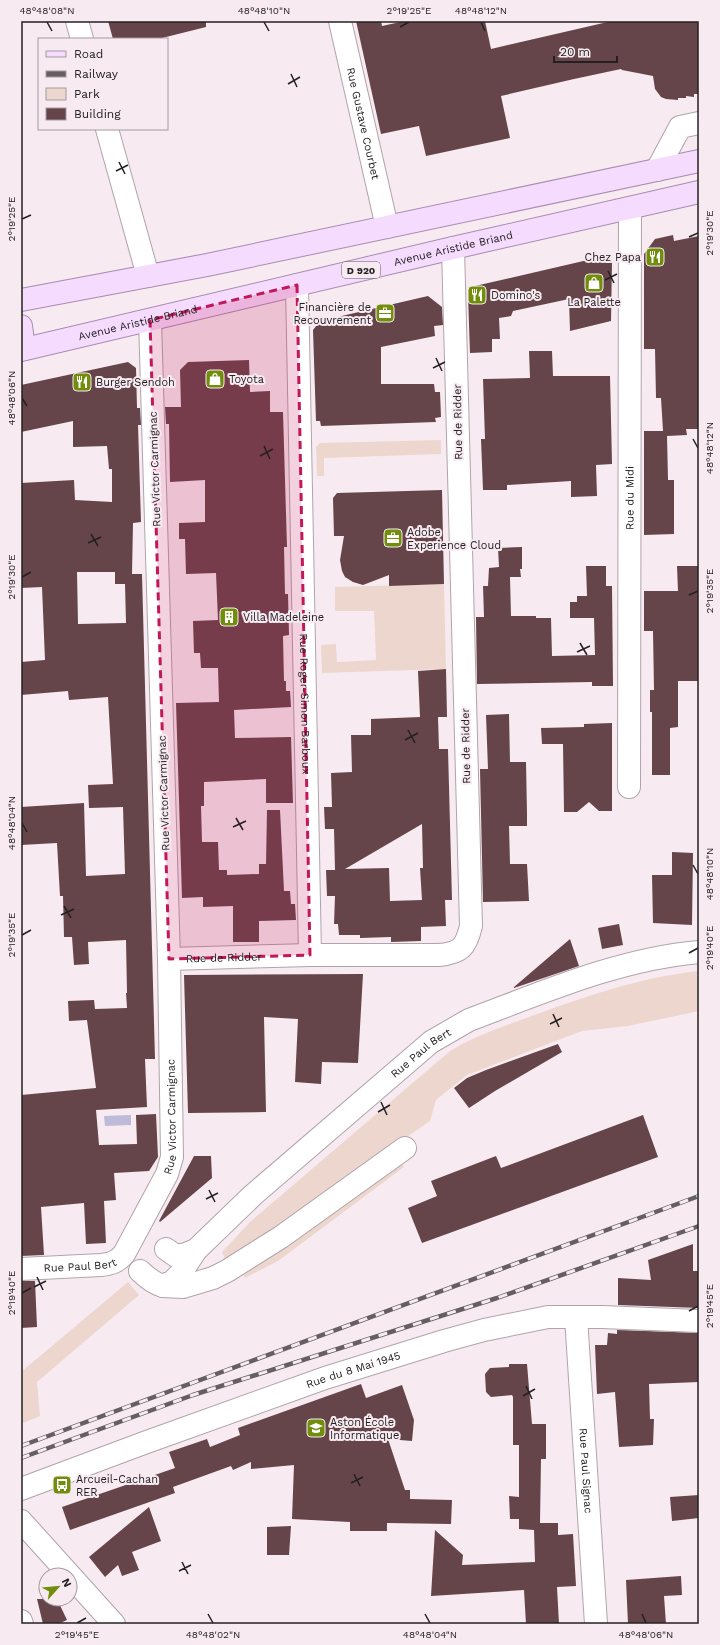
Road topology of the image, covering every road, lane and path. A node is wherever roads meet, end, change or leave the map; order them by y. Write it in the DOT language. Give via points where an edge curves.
graph roads {
  1 [pos="77,21"];
  2 [pos="340,21"];
  3 [pos="82,38"];
  4 [pos="699,123"];
  5 [pos="107,130"];
  6 [pos="699,161"];
  7 [pos="657,170"];
  8 [pos="699,192"];
  9 [pos="630,209"];
  10 [pos="387,227"];
  11 [pos="453,248"];
  12 [pos="148,276"];
  13 [pos="297,285"];
  14 [pos="21,300"];
  15 [pos="150,320"];
  16 [pos="21,326"];
  17 [pos="23,350"];
  18 [pos="629,787"];
  19 [pos="699,952"];
  20 [pos="310,955"];
  21 [pos="169,960"];
  22 [pos="405,1148"];
  23 [pos="141,1222"];
  24 [pos="196,1250"];
  25 [pos="132,1263"];
  26 [pos="21,1269"];
  27 [pos="163,1286"];
  28 [pos="576,1317"];
  29 [pos="699,1321"];
  30 [pos="21,1489"];
  31 [pos="21,1521"];
  32 [pos="21,1621"];
  33 [pos="22,1624"];
  34 [pos="114,1624"];
  35 [pos="596,1624"];
  1 -- 3 [label="street"];
  2 -- 10 [label="street, Rue Gustave Courbet"];
  4 -- 7 [label="street" via="680,127"];
  5 -- 12 [label="street"];
  6 -- 7 [label="main road"];
  7 -- 10 [label="main road"];
  8 -- 9 [label="main road, Avenue Aristide Briand / D 920"];
  9 -- 11 [label="main road, Avenue Aristide Briand / D 920"];
  9 -- 18 [label="street, Rue du Midi"];
  10 -- 12 [label="main road"];
  11 -- 13 [label="main road, Avenue Aristide Briand / D 920"];
  11 -- 20 [label="street, Rue de Ridder" via="471,926 469,937 459,950 447,954"];
  12 -- 14 [label="main road"];
  13 -- 15 [label="main road, Avenue Aristide Briand / D 920"];
  13 -- 20 [label="street, Rue Roger-Simon Barboux"];
  15 -- 17 [label="main road, Avenue Aristide Briand / D 920"];
  15 -- 21 [label="street, Rue Victor Carmignac"];
  16 -- 17 [label="main road"];
  19 -- 24 [label="street, Rue Paul Bert" via="641,961 602,971 469,1020 451,1030 431,1042 259,1190"];
  20 -- 21 [label="street, Rue de Ridder"];
  21 -- 23 [label="street, Rue Victor Carmignac" via="172,1157 167,1174"];
  22 -- 27 [label="street" via="281,1237 227,1271 183,1287"];
  23 -- 24 [label="street, Rue Paul Bert" via="176,1256"];
  23 -- 25 [label="street, Rue Victor Carmignac"];
  24 -- 27 [label="street, Rue Paul Bert" via="181,1273"];
  25 -- 26 [label="street, Rue Paul Bert"];
  25 -- 27 [label="street" via="152,1282"];
  28 -- 29 [label="street, Rue du 8 Mai 1945"];
  28 -- 30 [label="street, Rue du 8 Mai 1945" via="548,1317 437,1343 285,1392"];
  28 -- 35 [label="street, Rue Paul Signac"];
  31 -- 34 [label="street"];
  32 -- 33 [label="street"];
}
